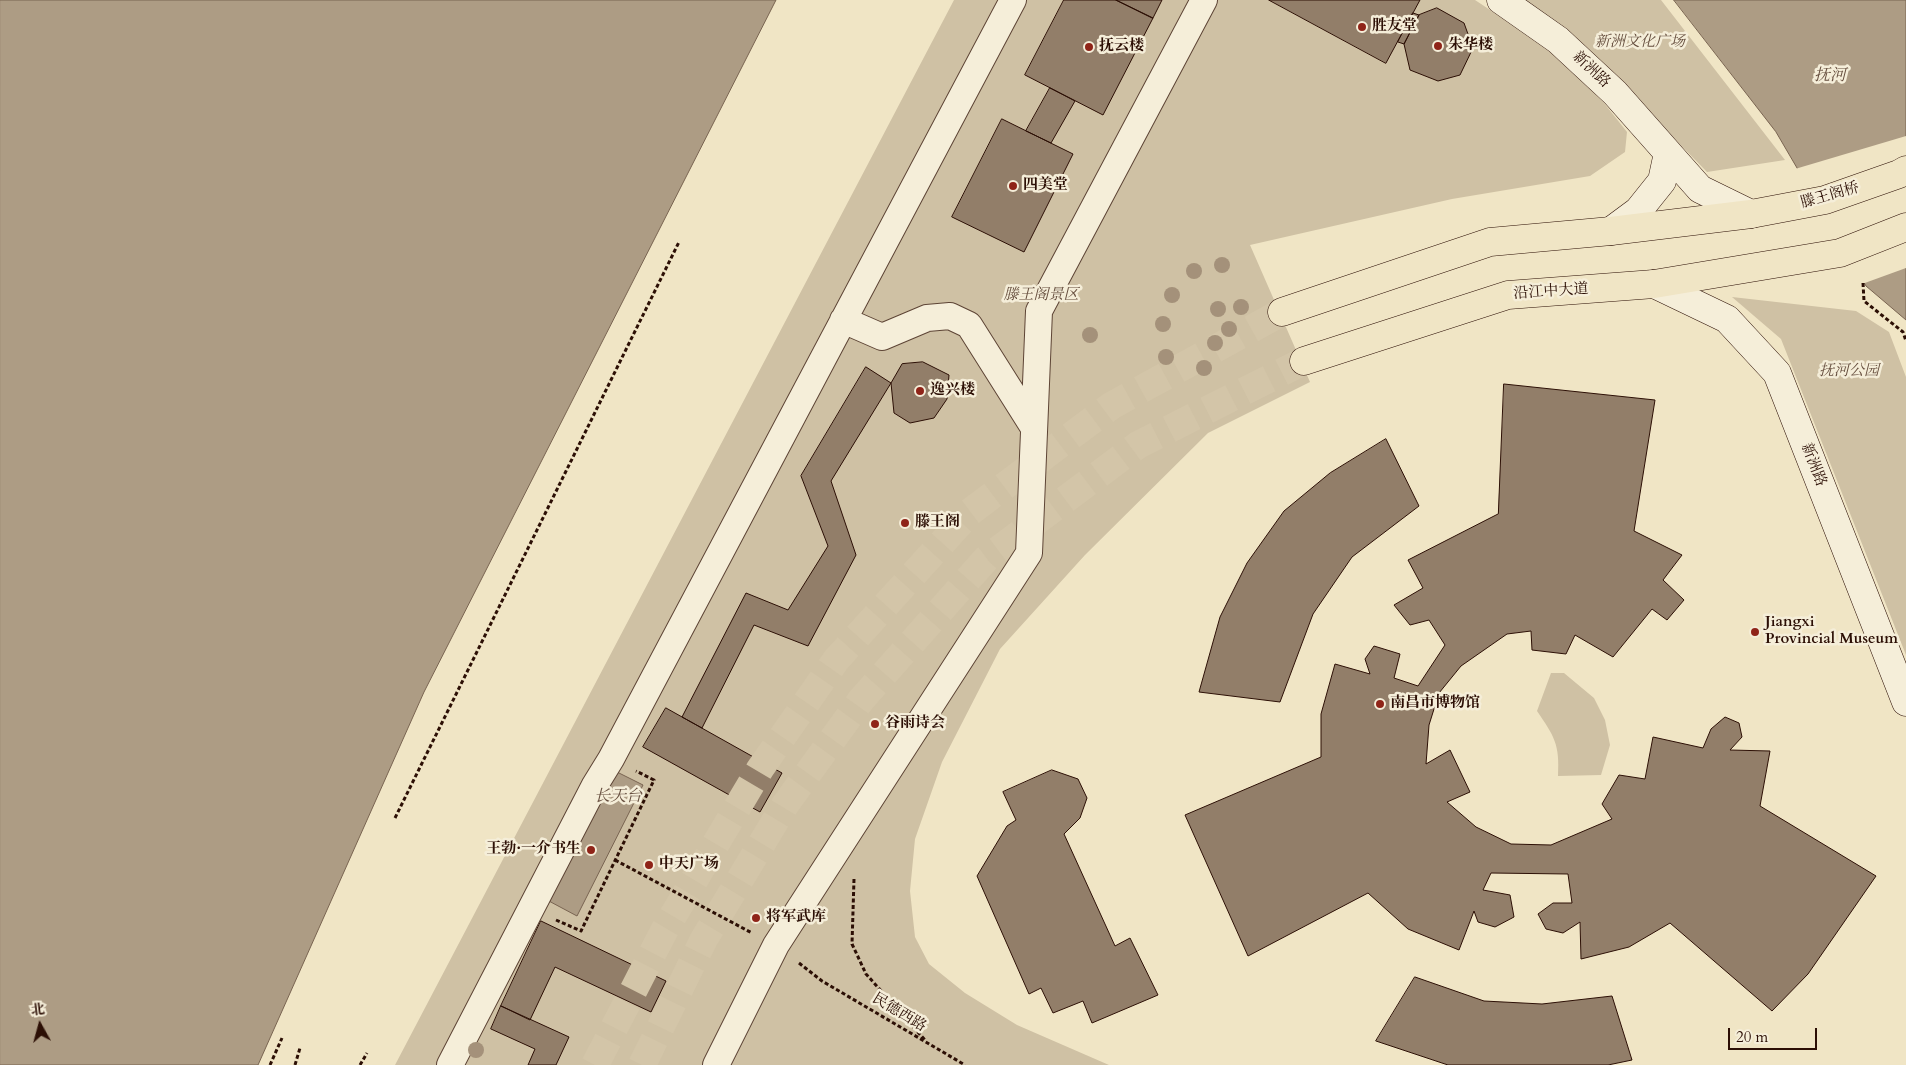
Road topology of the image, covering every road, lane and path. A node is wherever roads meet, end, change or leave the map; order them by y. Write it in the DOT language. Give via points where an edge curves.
graph roads {
  1 [pos="1013,0"];
  2 [pos="1204,0"];
  3 [pos="1501,0"];
  4 [pos="1668,153"];
  5 [pos="1906,170"];
  6 [pos="1751,214"];
  7 [pos="1906,227"];
  8 [pos="1611,231"];
  9 [pos="679,242"];
  10 [pos="1654,284"];
  11 [pos="1863,284"];
  12 [pos="1282,312"];
  13 [pos="843,320"];
  14 [pos="1906,341"];
  15 [pos="1304,360"];
  16 [pos="1034,428"];
  17 [pos="1906,702"];
  18 [pos="654,780"];
  19 [pos="395,818"];
  20 [pos="615,860"];
  21 [pos="854,870"];
  22 [pos="581,932"];
  23 [pos="776,945"];
  24 [pos="282,1038"];
  25 [pos="929,1044"];
  26 [pos="300,1048"];
  27 [pos="367,1053"];
  28 [pos="270,1065"];
  29 [pos="295,1065"];
  30 [pos="360,1065"];
  31 [pos="450,1065"];
  32 [pos="716,1065"];
  33 [pos="965,1065"];
  1 -- 13 [label="street"];
  2 -- 16 [label="street" via="1039,312"];
  3 -- 4 [label="main road, 新洲路" via="1558,40 1615,92"];
  4 -- 6 [label="main road, 新洲路" via="1700,189"];
  4 -- 8 [label="main road" via="1662,181 1638,211"];
  5 -- 6 [label="highway, 滕王阁桥" via="1825,200"];
  6 -- 8 [label="highway"];
  7 -- 10 [label="highway, 沿江中大道" via="1840,254"];
  8 -- 12 [label="highway" via="1490,242"];
  9 -- 19 [label="path"];
  10 -- 15 [label="highway, 沿江中大道" via="1508,295"];
  10 -- 17 [label="main road, 新洲路" via="1727,319 1777,373"];
  11 -- 14 [label="path" via="1864,301 1903,332"];
  13 -- 16 [label="street" via="882,337 928,318 950,316 969,325"];
  13 -- 31 [label="street"];
  16 -- 23 [label="street" via="1029,552"];
  18 -- 20 [label="path"];
  20 -- 22 [label="path"];
  20 -- 23 [label="path, 民德西路"];
  21 -- 25 [label="path" via="852,944 866,974"];
  23 -- 25 [label="path, 民德西路" via="822,981"];
  23 -- 32 [label="street"];
  24 -- 28 [label="path"];
  25 -- 33 [label="path, 民德西路"];
  26 -- 29 [label="path"];
  27 -- 30 [label="path"];
}
